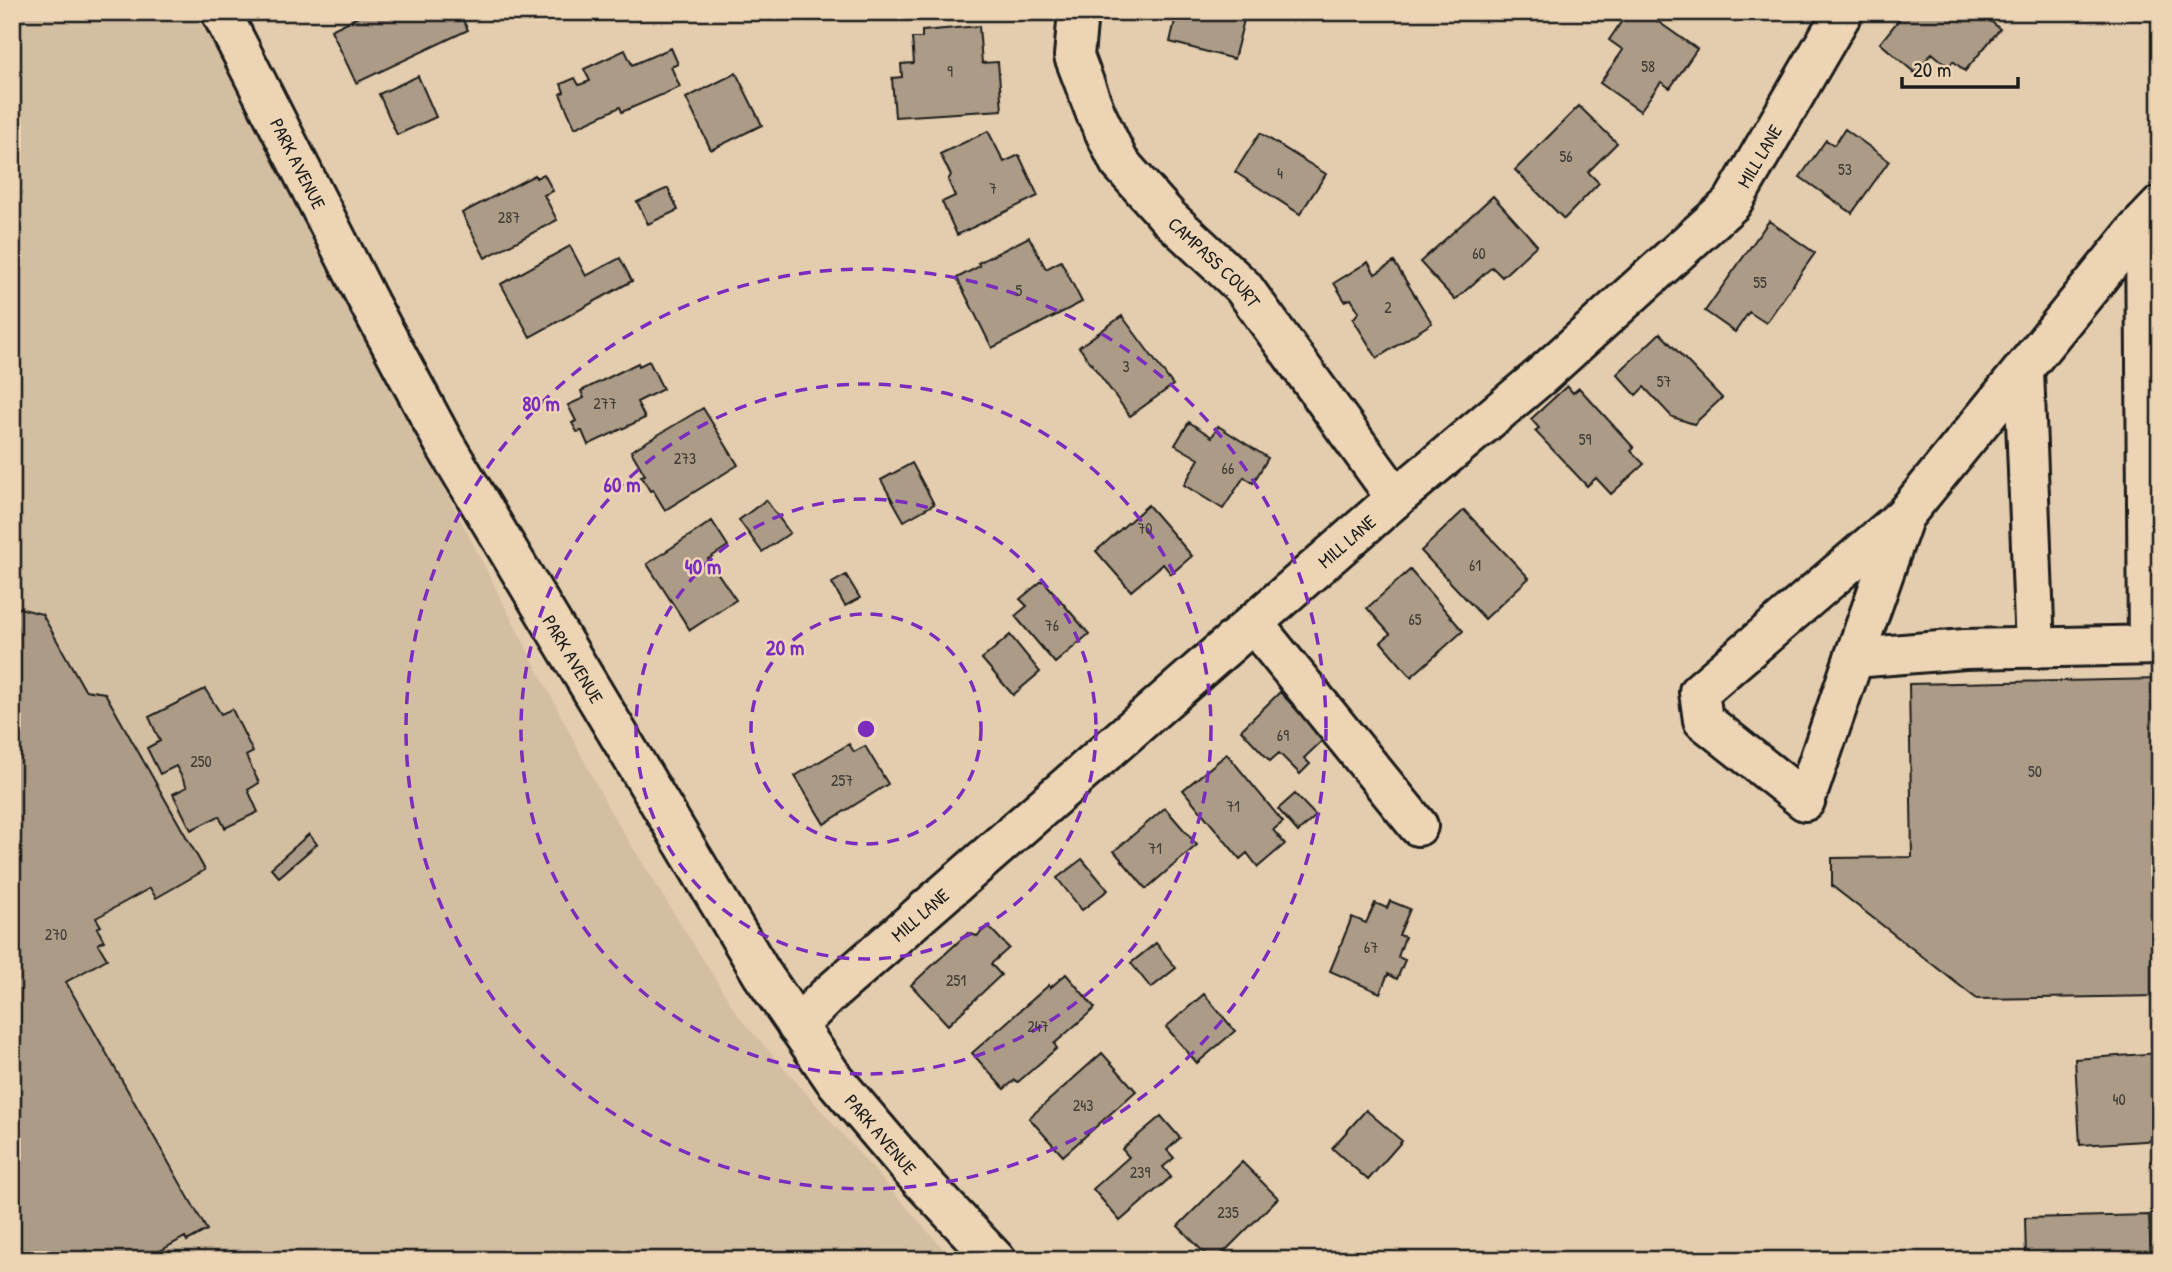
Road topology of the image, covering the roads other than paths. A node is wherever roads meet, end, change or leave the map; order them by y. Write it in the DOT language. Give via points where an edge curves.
graph roads {
  1 [pos="221,12"];
  2 [pos="1078,12"];
  3 [pos="1843,12"];
  4 [pos="2152,214"];
  5 [pos="2024,370"];
  6 [pos="1396,498"];
  7 [pos="1905,516"];
  8 [pos="1253,623"];
  9 [pos="2154,645"];
  10 [pos="2035,648"];
  11 [pos="1854,658"];
  12 [pos="1418,826"];
  13 [pos="797,1026"];
  14 [pos="996,1260"];
  1 -- 13 [label="street, PARK AVENUE" via="445,445 727,918"];
  2 -- 6 [label="street, CAMPASS COURT" via="1074,56 1119,162 1169,218 1244,287"];
  3 -- 6 [label="street, MILL LANE" via="1732,203 1541,376"];
  4 -- 5 [label="street"];
  4 -- 9 [label="street"];
  5 -- 7 [label="street"];
  5 -- 10 [label="street"];
  6 -- 8 [label="street, MILL LANE"];
  7 -- 11 [label="street"];
  7 -- 11 [label="street" via="1699,692 1703,720 1805,801"];
  8 -- 12 [label="street"];
  8 -- 13 [label="street, MILL LANE"];
  9 -- 10 [label="street"];
  10 -- 11 [label="street"];
  13 -- 14 [label="street, PARK AVENUE" via="834,1079"];
}
